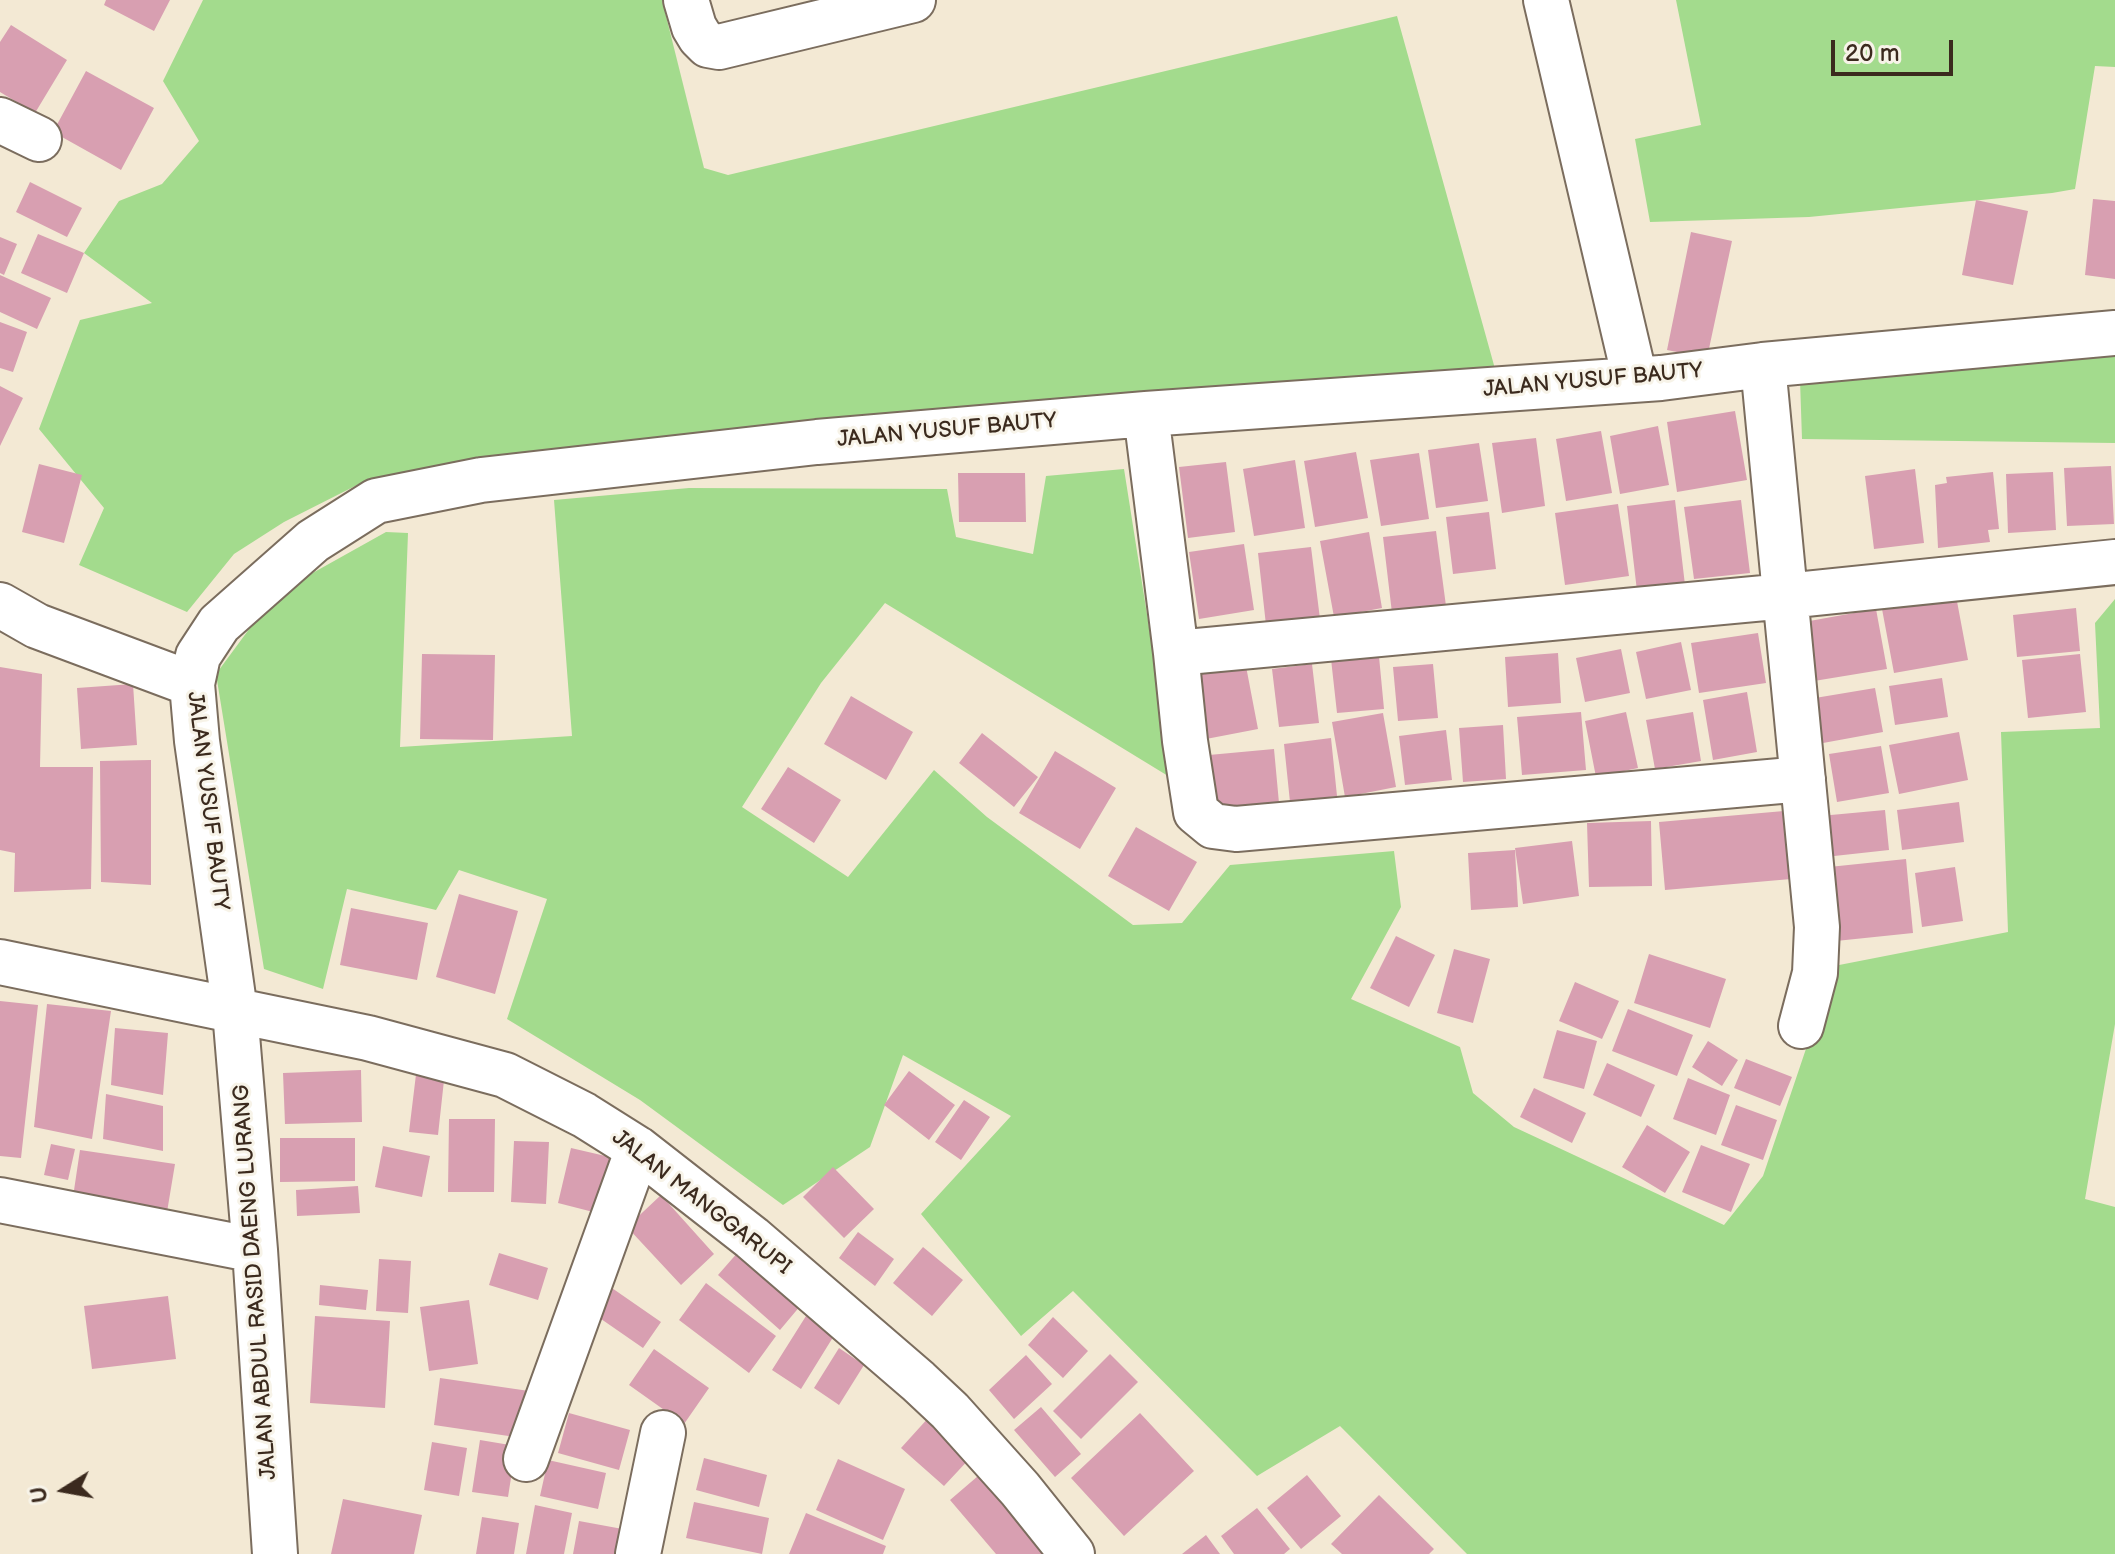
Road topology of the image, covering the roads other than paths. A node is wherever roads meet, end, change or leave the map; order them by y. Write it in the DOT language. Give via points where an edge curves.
graph roads {
  1 [pos="686,0"];
  2 [pos="913,0"];
  3 [pos="1546,0"];
  4 [pos="0,120"];
  5 [pos="39,139"];
  6 [pos="2115,333"];
  7 [pos="1763,365"];
  8 [pos="1635,379"];
  9 [pos="1146,414"];
  10 [pos="2115,562"];
  11 [pos="1786,596"];
  12 [pos="0,605"];
  13 [pos="1176,653"];
  14 [pos="192,684"];
  15 [pos="1803,779"];
  16 [pos="0,962"];
  17 [pos="235,1011"];
  18 [pos="1801,1026"];
  19 [pos="638,1149"];
  20 [pos="0,1200"];
  21 [pos="255,1250"];
  22 [pos="663,1433"];
  23 [pos="526,1459"];
  24 [pos="275,1554"];
  25 [pos="638,1554"];
  26 [pos="1072,1554"];
  1 -- 2 [label="street" via="700,37 719,47"];
  3 -- 8 [label="street"];
  4 -- 5 [label="street"];
  6 -- 7 [label="street, JALAN YUSUF BAUTY"];
  7 -- 8 [label="street, JALAN YUSUF BAUTY"];
  7 -- 11 [label="street"];
  8 -- 9 [label="street, JALAN YUSUF BAUTY"];
  9 -- 13 [label="street"];
  9 -- 14 [label="street, JALAN YUSUF BAUTY" via="817,442 481,480 376,501 313,541 219,624 198,656"];
  10 -- 11 [label="street"];
  11 -- 13 [label="street"];
  11 -- 15 [label="street"];
  12 -- 14 [label="street" via="37,626"];
  13 -- 15 [label="street" via="1196,812 1213,826 1236,829"];
  14 -- 17 [label="street, JALAN YUSUF BAUTY"];
  15 -- 18 [label="street" via="1817,927 1815,973"];
  16 -- 17 [label="street, JALAN MANGGARUPI"];
  17 -- 19 [label="street, JALAN MANGGARUPI" via="368,1038 505,1075"];
  17 -- 21 [label="street, JALAN ABDUL RASID DAENG LURANG"];
  19 -- 23 [label="street"];
  19 -- 26 [label="street, JALAN MANGGARUPI" via="752,1238 918,1381 1020,1489"];
  20 -- 21 [label="street"];
  21 -- 24 [label="street, JALAN ABDUL RASID DAENG LURANG"];
  22 -- 25 [label="street"];
}
